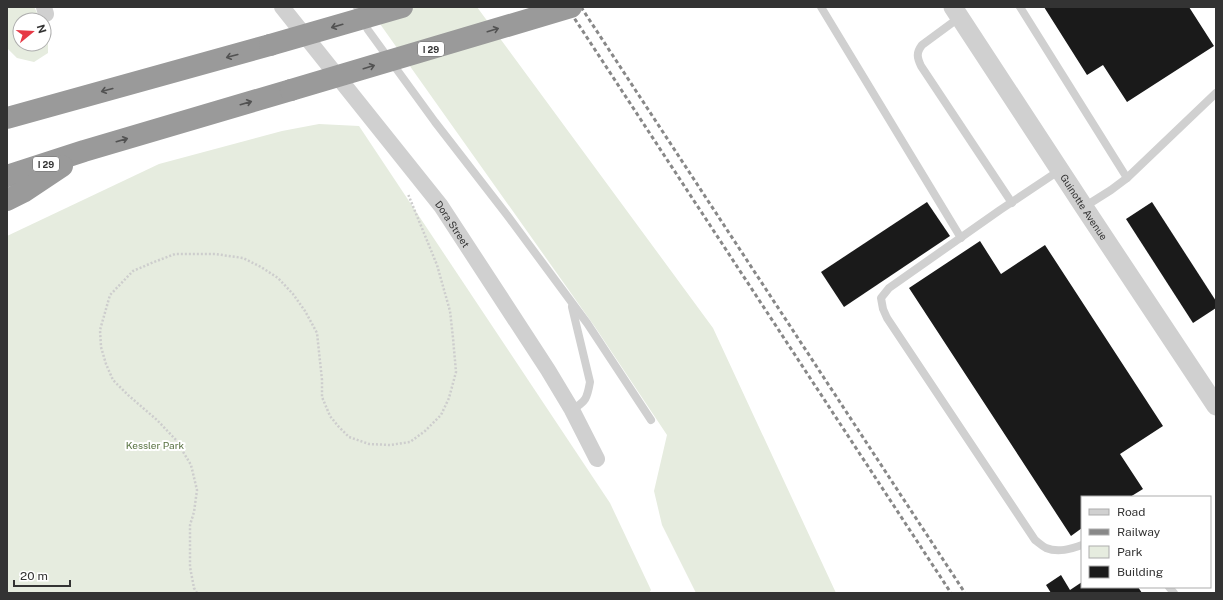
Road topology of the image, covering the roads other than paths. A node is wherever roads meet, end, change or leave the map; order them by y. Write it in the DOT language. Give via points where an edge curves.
graph roads {
  1 [pos="282,7"];
  2 [pos="357,7"];
  3 [pos="402,7"];
  4 [pos="571,7"];
  5 [pos="820,7"];
  6 [pos="1020,7"];
  7 [pos="957,12"];
  8 [pos="1216,93"];
  9 [pos="7,118"];
  10 [pos="84,151"];
  11 [pos="1060,170"];
  12 [pos="7,176"];
  13 [pos="1127,178"];
  14 [pos="7,200"];
  15 [pos="1012,203"];
  16 [pos="1084,207"];
  17 [pos="961,238"];
  18 [pos="571,303"];
  19 [pos="1216,406"];
  20 [pos="572,410"];
  21 [pos="651,420"];
  22 [pos="596,459"];
  23 [pos="1081,545"];
  1 -- 20 [label="street, Dora Street" via="441,206"];
  2 -- 18 [label="lane" via="368,30 434,122 507,215"];
  3 -- 9 [label="highway, one-way, bridge"];
  10 -- 4 [label="highway, I 29, one-way, bridge"];
  5 -- 17 [label="lane"];
  6 -- 13 [label="lane"];
  7 -- 11 [label="street, Guinotte Avenue"];
  7 -- 15 [label="lane" via="922,45 917,58"];
  8 -- 13 [label="lane"];
  10 -- 12 [label="highway, I 29"];
  10 -- 14 [label="highway"];
  11 -- 15 [label="lane"];
  11 -- 16 [label="street, Guinotte Avenue"];
  13 -- 16 [label="lane"];
  15 -- 17 [label="lane"];
  16 -- 19 [label="street, Guinotte Avenue"];
  17 -- 23 [label="lane" via="888,288 881,298 883,309 1035,540 1046,548 1060,551"];
  18 -- 20 [label="lane" via="590,382 584,402"];
  18 -- 21 [label="lane"];
  20 -- 22 [label="street, Dora Street"];
}
